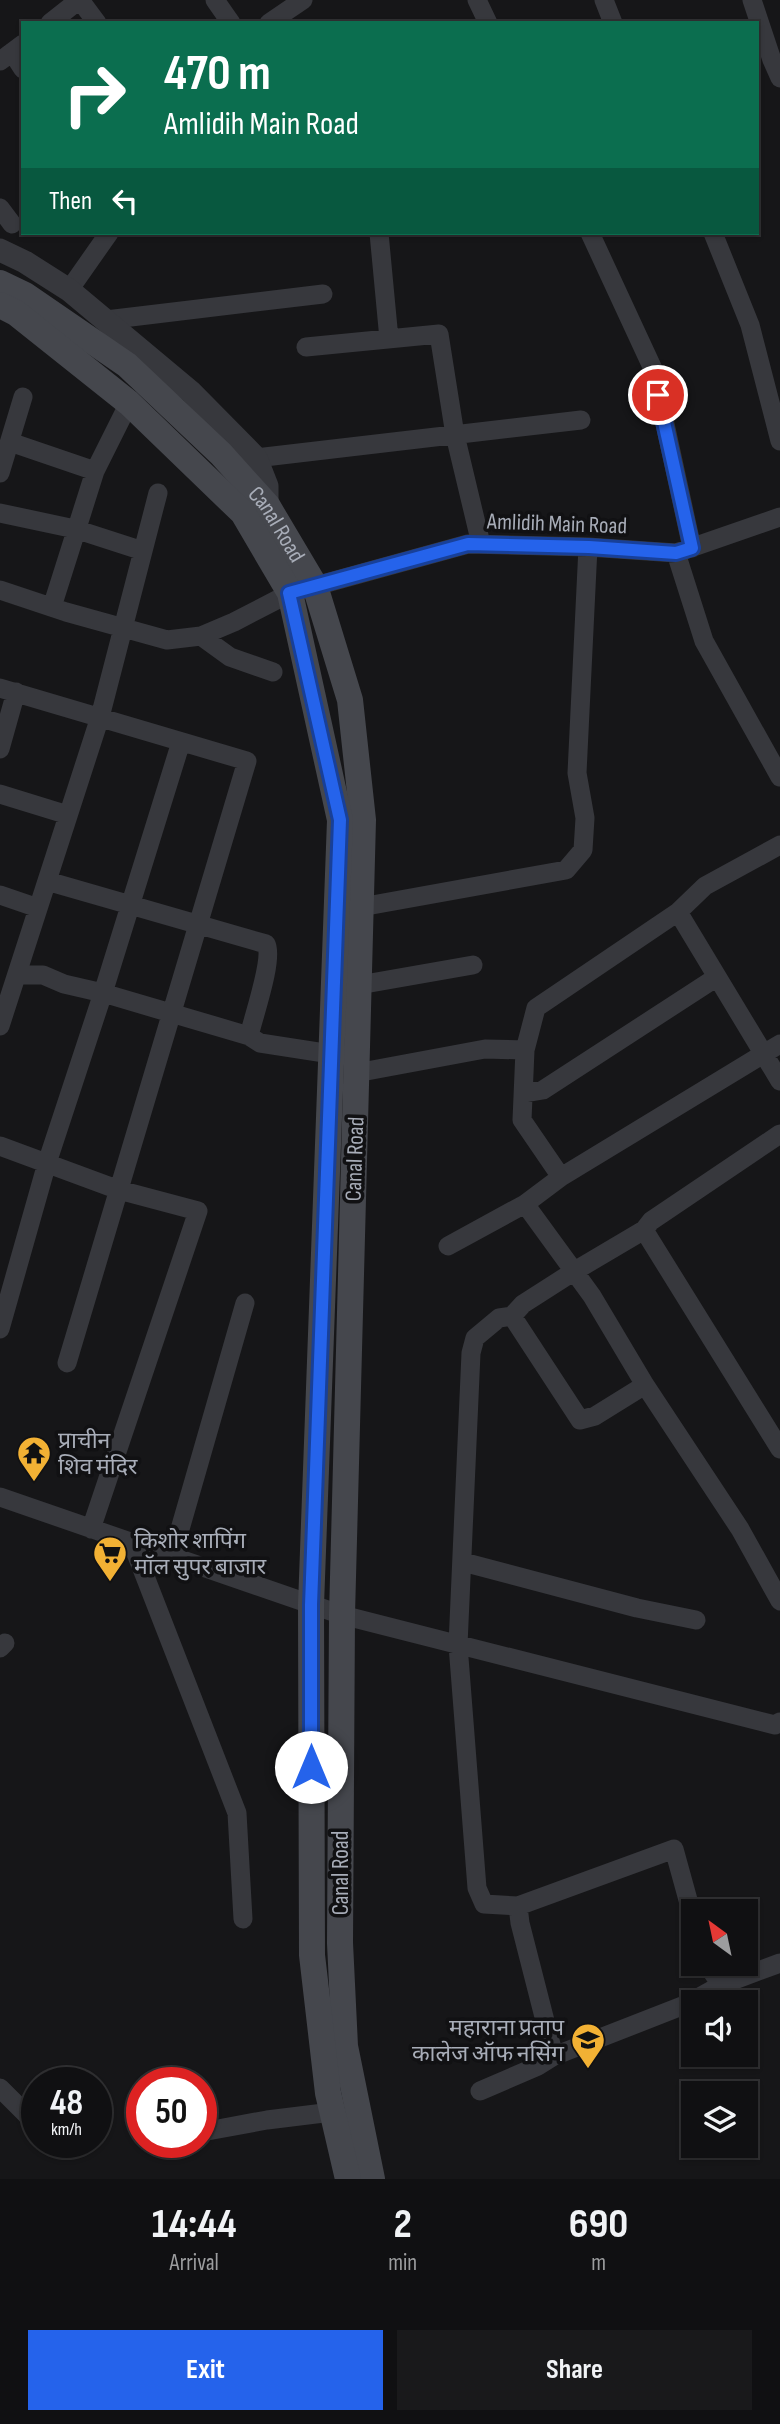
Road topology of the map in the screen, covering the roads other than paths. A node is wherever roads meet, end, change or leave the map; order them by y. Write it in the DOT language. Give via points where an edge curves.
graph roads {
  1 [pos="80,0"];
  2 [pos="215,0"];
  3 [pos="303,0"];
  4 [pos="477,0"];
  5 [pos="604,0"];
  6 [pos="752,0"];
  7 [pos="53,21"];
  8 [pos="96,21"];
  9 [pos="231,21"];
  10 [pos="272,21"];
  11 [pos="487,21"];
  12 [pos="612,21"];
  13 [pos="780,78"];
  14 [pos="0,208"];
  15 [pos="12,224"];
  16 [pos="108,235"];
  17 [pos="379,235"];
  18 [pos="591,235"];
  19 [pos="714,235"];
  20 [pos="0,250"];
  21 [pos="0,283"];
  22 [pos="69,290"];
  23 [pos="323,293"];
  24 [pos="0,305"];
  25 [pos="106,320"];
  26 [pos="389,339"];
  27 [pos="306,347"];
  28 [pos="23,397"];
  29 [pos="129,403"];
  30 [pos="581,420"];
  31 [pos="454,435"];
  32 [pos="780,441"];
  33 [pos="10,442"];
  34 [pos="256,458"];
  35 [pos="96,471"];
  36 [pos="0,473"];
  37 [pos="158,493"];
  38 [pos="267,505"];
  39 [pos="0,513"];
  40 [pos="780,517"];
  41 [pos="75,529"];
  42 [pos="481,544"];
  43 [pos="589,547"];
  44 [pos="143,551"];
  45 [pos="684,551"];
  46 [pos="315,586"];
  47 [pos="0,590"];
  48 [pos="289,593"];
  49 [pos="52,607"];
  50 [pos="123,626"];
  51 [pos="201,636"];
  52 [pos="273,672"];
  53 [pos="8,690"];
  54 [pos="100,717"];
  55 [pos="181,741"];
  56 [pos="0,748"];
  57 [pos="780,777"];
  58 [pos="0,794"];
  59 [pos="68,815"];
  60 [pos="780,845"];
  61 [pos="47,881"];
  62 [pos="0,895"];
  63 [pos="130,903"];
  64 [pos="360,907"];
  65 [pos="38,908"];
  66 [pos="678,912"];
  67 [pos="198,925"];
  68 [pos="473,965"];
  69 [pos="17,975"];
  70 [pos="717,977"];
  71 [pos="359,985"];
  72 [pos="103,993"];
  73 [pos="172,1014"];
  74 [pos="0,1026"];
  75 [pos="249,1036"];
  76 [pos="771,1048"];
  77 [pos="525,1050"];
  78 [pos="331,1054"];
  79 [pos="356,1073"];
  80 [pos="780,1081"];
  81 [pos="525,1093"];
  82 [pos="780,1135"];
  83 [pos="0,1146"];
  84 [pos="47,1163"];
  85 [pos="561,1177"];
  86 [pos="119,1189"];
  87 [pos="525,1204"];
  88 [pos="644,1230"];
  89 [pos="448,1246"];
  90 [pos="573,1272"];
  91 [pos="245,1303"];
  92 [pos="512,1316"];
  93 [pos="0,1329"];
  94 [pos="67,1363"];
  95 [pos="645,1385"];
  96 [pos="780,1448"];
  97 [pos="0,1497"];
  98 [pos="91,1529"];
  99 [pos="132,1543"];
  100 [pos="172,1557"];
  101 [pos="463,1562"];
  102 [pos="780,1601"];
  103 [pos="311,1605"];
  104 [pos="342,1615"];
  105 [pos="696,1620"];
  106 [pos="458,1645"];
  107 [pos="780,1722"];
  108 [pos="688,1899"];
  109 [pos="519,1906"];
  110 [pos="243,1919"];
  111 [pos="780,1963"];
  112 [pos="715,1976"];
  113 [pos="721,1985"];
  114 [pos="554,2056"];
  115 [pos="0,2088"];
  116 [pos="480,2091"];
  117 [pos="21,2109"];
  118 [pos="332,2112"];
  119 [pos="217,2129"];
  120 [pos="348,2179"];
  121 [pos="372,2179"];
  1 -- 7 [label="street"];
  1 -- 8 [label="street"];
  2 -- 9 [label="street"];
  3 -- 10 [label="street"];
  4 -- 11 [label="street"];
  5 -- 12 [label="street"];
  6 -- 13 [label="street"];
  14 -- 15 [label="street"];
  16 -- 22 [label="street"];
  17 -- 26 [label="street"];
  18 -- 45 [label="street" via="653,369"];
  19 -- 32 [label="street" via="750,325"];
  20 -- 22 [label="street"];
  21 -- 38 [label="main road, Canal Road" via="127,365 221,454"];
  22 -- 25 [label="street"];
  23 -- 25 [label="street"];
  24 -- 29 [label="main road, Canal Road"];
  25 -- 34 [label="street" via="181,383"];
  26 -- 27 [label="street"];
  26 -- 31 [label="street" via="439,334"];
  28 -- 33 [label="street"];
  29 -- 35 [label="street"];
  29 -- 48 [label="main road, Canal Road" via="243,513"];
  30 -- 31 [label="street"];
  31 -- 34 [label="street"];
  31 -- 42 [label="street"];
  33 -- 35 [label="street"];
  33 -- 36 [label="street"];
  34 -- 38 [label="street" via="267,486"];
  35 -- 41 [label="street"];
  37 -- 44 [label="street"];
  38 -- 46 [label="main road, Canal Road"];
  39 -- 41 [label="street"];
  40 -- 45 [label="street, Amlidih Main Road"];
  41 -- 44 [label="street"];
  41 -- 49 [label="street"];
  42 -- 43 [label="street, Amlidih Main Road"];
  42 -- 46 [label="street, Amlidih Main Road"];
  43 -- 45 [label="street, Amlidih Main Road"];
  43 -- 64 [label="street" via="578,773 585,818 583,850 566,870"];
  44 -- 50 [label="street"];
  45 -- 57 [label="street" via="704,641"];
  46 -- 48 [label="street, Amlidih Main Road"];
  46 -- 64 [label="main road, Canal Road" via="350,700 363,820"];
  47 -- 49 [label="street, Amlidih Main Road"];
  48 -- 51 [label="street, Amlidih Main Road"];
  48 -- 78 [label="main road, Canal Road" via="340,820"];
  49 -- 50 [label="street, Amlidih Main Road"];
  50 -- 51 [label="street, Amlidih Main Road" via="167,640"];
  50 -- 54 [label="street"];
  51 -- 52 [label="street" via="230,657"];
  53 -- 54 [label="street"];
  53 -- 56 [label="street"];
  54 -- 55 [label="street"];
  54 -- 59 [label="street"];
  55 -- 63 [label="street"];
  55 -- 67 [label="street" via="247,761"];
  58 -- 59 [label="street"];
  59 -- 61 [label="street"];
  60 -- 66 [label="street" via="705,886"];
  61 -- 63 [label="street"];
  61 -- 65 [label="street"];
  62 -- 65 [label="street"];
  63 -- 67 [label="street"];
  63 -- 72 [label="street"];
  64 -- 71 [label="main road, Canal Road"];
  65 -- 69 [label="street"];
  66 -- 70 [label="street"];
  66 -- 77 [label="street" via="536,1009"];
  67 -- 73 [label="street"];
  67 -- 75 [label="street" via="255,940 269,949"];
  68 -- 71 [label="street"];
  69 -- 72 [label="street" via="43,975"];
  69 -- 74 [label="street"];
  70 -- 76 [label="street"];
  70 -- 81 [label="street" via="543,1090"];
  71 -- 79 [label="main road, Canal Road"];
  72 -- 73 [label="street"];
  72 -- 84 [label="street"];
  73 -- 75 [label="street"];
  73 -- 86 [label="street"];
  75 -- 78 [label="street" via="260,1043"];
  76 -- 80 [label="street"];
  76 -- 85 [label="street"];
  77 -- 79 [label="street" via="485,1049"];
  77 -- 81 [label="street"];
  78 -- 103 [label="main road, Canal Road"];
  79 -- 104 [label="main road, Canal Road"];
  81 -- 85 [label="street" via="522,1120"];
  82 -- 88 [label="street"];
  83 -- 84 [label="street"];
  84 -- 86 [label="street"];
  84 -- 93 [label="street"];
  85 -- 87 [label="street"];
  86 -- 94 [label="street"];
  86 -- 98 [label="street" via="198,1211"];
  87 -- 89 [label="street"];
  87 -- 90 [label="street"];
  88 -- 90 [label="street"];
  88 -- 96 [label="street"];
  90 -- 92 [label="street"];
  90 -- 95 [label="street"];
  91 -- 100 [label="street"];
  92 -- 95 [label="street" via="580,1420 595,1416"];
  92 -- 101 [label="street" via="499,1318 475,1339 471,1353"];
  95 -- 102 [label="street" via="740,1529"];
  97 -- 98 [label="street"];
  98 -- 99 [label="street"];
  99 -- 100 [label="street"];
  99 -- 110 [label="street" via="237,1813"];
  100 -- 103 [label="street"];
  101 -- 105 [label="street"];
  101 -- 106 [label="street"];
  103 -- 104 [label="street"];
  103 -- 118 [label="main road, Canal Road" via="312,1955"];
  104 -- 106 [label="street"];
  104 -- 121 [label="main road, Canal Road" via="340,1943 345,2046"];
  106 -- 107 [label="street" via="775,1725"];
  106 -- 109 [label="street" via="477,1888 484,1903"];
  108 -- 109 [label="street" via="674,1849"];
  109 -- 114 [label="street"];
  111 -- 113 [label="street"];
  112 -- 113 [label="street"];
  113 -- 114 [label="street" via="687,2004"];
  114 -- 116 [label="street"];
  115 -- 117 [label="street"];
  118 -- 119 [label="street"];
  118 -- 120 [label="main road, Canal Road"];
}
